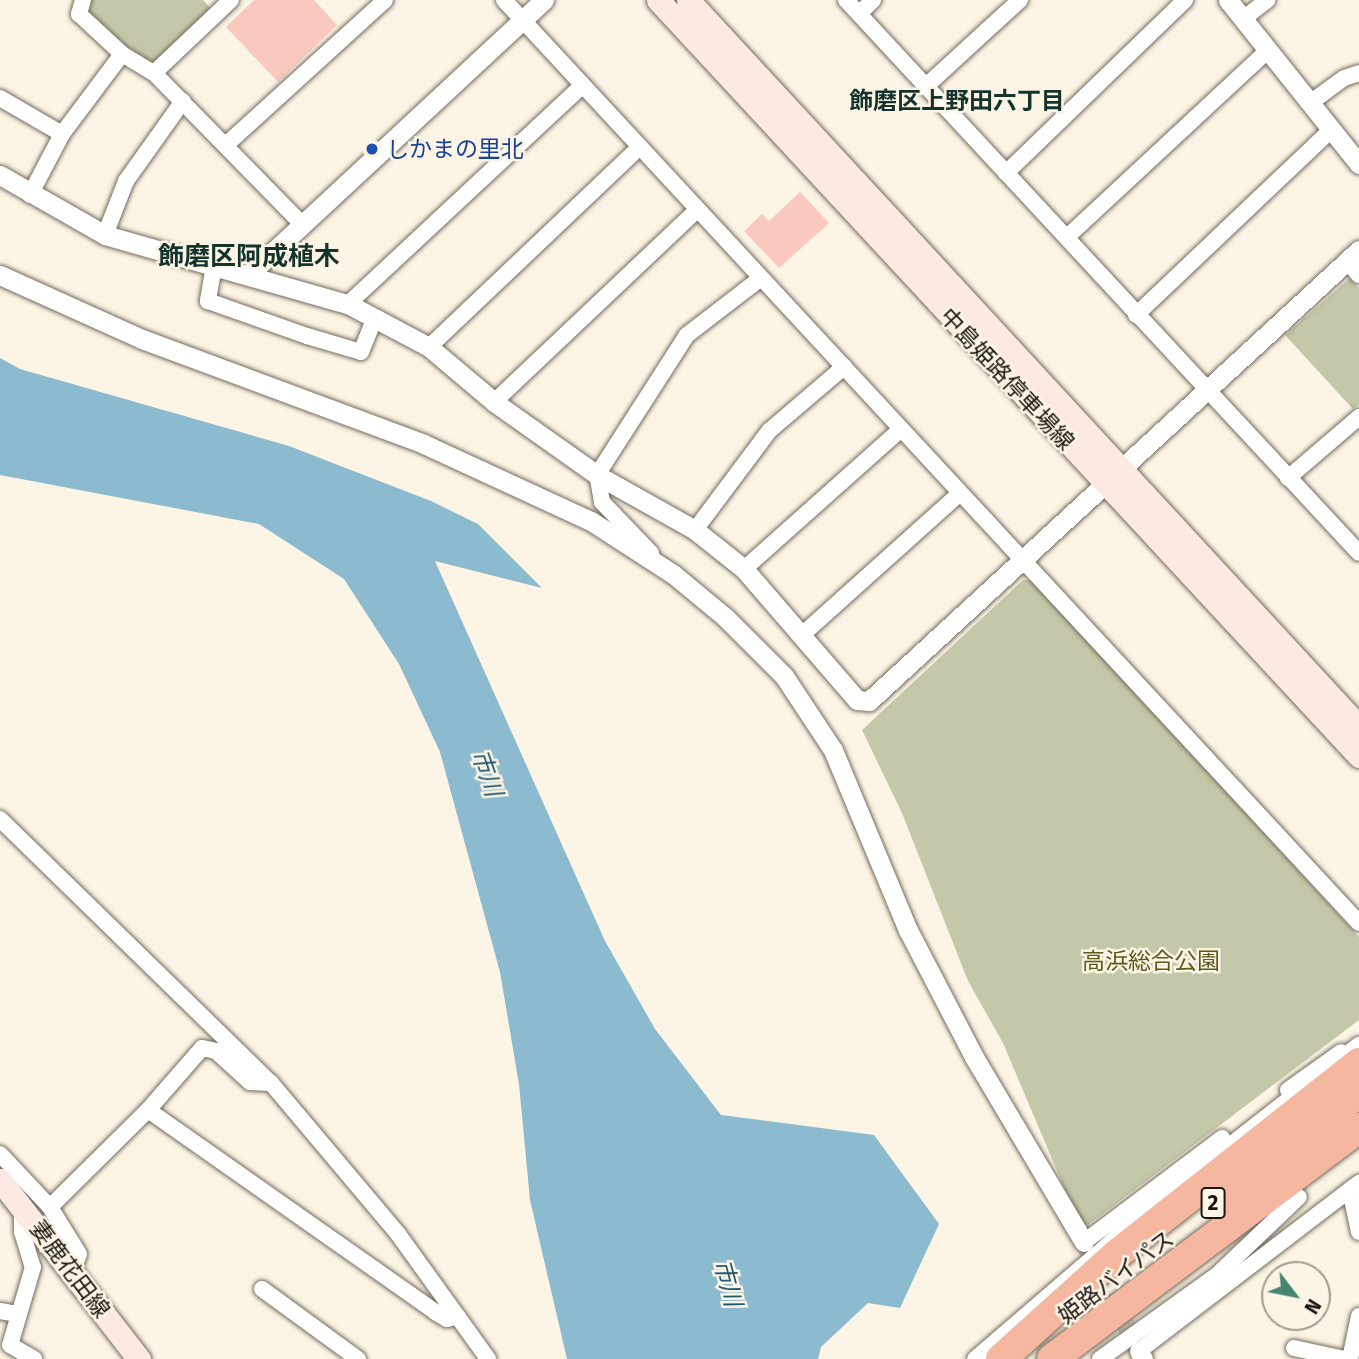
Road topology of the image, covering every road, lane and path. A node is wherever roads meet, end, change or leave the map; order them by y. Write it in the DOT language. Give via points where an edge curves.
graph roads {
  1 [pos="83,0"];
  2 [pos="231,0"];
  3 [pos="385,0"];
  4 [pos="504,0"];
  5 [pos="544,0"];
  6 [pos="658,0"];
  7 [pos="688,0"];
  8 [pos="846,0"];
  9 [pos="873,0"];
  10 [pos="1020,0"];
  11 [pos="1185,0"];
  12 [pos="1228,0"];
  13 [pos="1267,0"];
  14 [pos="859,13"];
  15 [pos="1243,19"];
  16 [pos="522,20"];
  17 [pos="1266,52"];
  18 [pos="122,54"];
  19 [pos="154,73"];
  20 [pos="1359,73"];
  21 [pos="583,85"];
  22 [pos="925,87"];
  23 [pos="0,98"];
  24 [pos="183,101"];
  25 [pos="1311,103"];
  26 [pos="1331,130"];
  27 [pos="62,134"];
  28 [pos="228,143"];
  29 [pos="639,148"];
  30 [pos="1359,164"];
  31 [pos="1006,173"];
  32 [pos="0,175"];
  33 [pos="30,195"];
  34 [pos="697,210"];
  35 [pos="302,224"];
  36 [pos="105,235"];
  37 [pos="1067,237"];
  38 [pos="1355,263"];
  39 [pos="215,266"];
  40 [pos="0,275"];
  41 [pos="248,275"];
  42 [pos="761,278"];
  43 [pos="348,304"];
  44 [pos="1136,314"];
  45 [pos="375,318"];
  46 [pos="429,347"];
  47 [pos="844,367"];
  48 [pos="1207,391"];
  49 [pos="494,402"];
  50 [pos="1359,417"];
  51 [pos="901,429"];
  52 [pos="597,475"];
  53 [pos="1113,477"];
  54 [pos="1288,478"];
  55 [pos="960,493"];
  56 [pos="695,530"];
  57 [pos="1359,553"];
  58 [pos="1023,561"];
  59 [pos="744,569"];
  60 [pos="673,574"];
  61 [pos="803,634"];
  62 [pos="1359,727"];
  63 [pos="1359,756"];
  64 [pos="0,819"];
  65 [pos="1359,923"];
  66 [pos="1359,1044"];
  67 [pos="1359,1063"];
  68 [pos="271,1083"];
  69 [pos="1359,1093"];
  70 [pos="148,1110"];
  71 [pos="1359,1128"];
  72 [pos="1359,1153"];
  73 [pos="1234,1161"];
  74 [pos="2,1167"];
  75 [pos="1354,1186"];
  76 [pos="1155,1204"];
  77 [pos="22,1206"];
  78 [pos="50,1207"];
  79 [pos="1359,1232"];
  80 [pos="1084,1241"];
  81 [pos="72,1275"];
  82 [pos="262,1289"];
  83 [pos="0,1311"];
  84 [pos="17,1314"];
  85 [pos="458,1316"];
  86 [pos="1359,1316"];
  87 [pos="1075,1331"];
  88 [pos="1294,1348"];
  89 [pos="1141,1355"];
  90 [pos="34,1359"];
  91 [pos="139,1359"];
  92 [pos="358,1359"];
  93 [pos="488,1359"];
  94 [pos="975,1359"];
  95 [pos="1003,1359"];
  96 [pos="1052,1359"];
  97 [pos="1345,1359"];
  98 [pos="1350,1359"];
  1 -- 18 [label="street" via="79,14"];
  2 -- 19 [label="street"];
  3 -- 28 [label="street"];
  4 -- 16 [label="street"];
  5 -- 16 [label="street"];
  6 -- 53 [label="main road, 中島姫路停車場線"];
  7 -- 53 [label="main road, 中島姫路停車場線"];
  8 -- 14 [label="street"];
  9 -- 14 [label="street"];
  10 -- 22 [label="street"];
  11 -- 31 [label="street"];
  12 -- 15 [label="street"];
  13 -- 15 [label="street"];
  14 -- 22 [label="street"];
  15 -- 17 [label="street"];
  16 -- 21 [label="street"];
  16 -- 35 [label="street"];
  17 -- 25 [label="street"];
  17 -- 37 [label="street"];
  18 -- 19 [label="street"];
  18 -- 27 [label="street"];
  19 -- 24 [label="street"];
  20 -- 25 [label="street" via="1344,78"];
  21 -- 29 [label="street"];
  21 -- 43 [label="street"];
  22 -- 31 [label="street"];
  23 -- 27 [label="street"];
  24 -- 28 [label="street"];
  24 -- 36 [label="street" via="126,181"];
  25 -- 26 [label="street"];
  26 -- 30 [label="street"];
  26 -- 44 [label="street"];
  27 -- 33 [label="street"];
  28 -- 35 [label="street"];
  29 -- 34 [label="street"];
  29 -- 46 [label="street"];
  31 -- 37 [label="street"];
  32 -- 33 [label="street"];
  33 -- 36 [label="street"];
  34 -- 42 [label="street"];
  34 -- 49 [label="street"];
  35 -- 41 [label="street"];
  36 -- 39 [label="street"];
  37 -- 44 [label="street"];
  38 -- 48 [label="street"];
  39 -- 41 [label="street"];
  39 -- 45 [label="street" via="208,301 307,336 361,352"];
  40 -- 60 [label="street" via="142,339 424,444 590,521"];
  41 -- 43 [label="street"];
  42 -- 47 [label="street"];
  42 -- 52 [label="street" via="687,335"];
  43 -- 45 [label="street"];
  44 -- 48 [label="street"];
  45 -- 46 [label="street"];
  46 -- 49 [label="street"];
  47 -- 51 [label="street"];
  47 -- 56 [label="street" via="769,431"];
  48 -- 53 [label="street"];
  48 -- 54 [label="street"];
  49 -- 52 [label="street"];
  50 -- 54 [label="street"];
  51 -- 55 [label="street"];
  51 -- 59 [label="street"];
  52 -- 56 [label="street"];
  52 -- 60 [label="street" via="602,502"];
  53 -- 58 [label="street"];
  53 -- 62 [label="main road, 中島姫路停車場線"];
  53 -- 63 [label="main road, 中島姫路停車場線"];
  54 -- 57 [label="street"];
  55 -- 58 [label="street"];
  55 -- 61 [label="street"];
  56 -- 59 [label="street"];
  58 -- 61 [label="street" via="869,701 858,700"];
  58 -- 65 [label="street"];
  59 -- 61 [label="street"];
  60 -- 80 [label="street" via="785,676 833,750 908,930 974,1056"];
  64 -- 68 [label="street"];
  66 -- 76 [label="street"];
  66 -- 80 [label="street" via="1337,1054"];
  67 -- 73 [label="highway"];
  68 -- 70 [label="street" via="250,1082 216,1051 202,1048"];
  68 -- 85 [label="street" via="398,1234"];
  69 -- 87 [label="highway, 姫路バイパス / 2"];
  70 -- 78 [label="street"];
  70 -- 85 [label="street" via="435,1312 447,1319"];
  71 -- 87 [label="highway, 姫路バイパス / 2"];
  72 -- 87 [label="highway" via="1299,1198"];
  73 -- 76 [label="highway"];
  73 -- 87 [label="highway"];
  74 -- 77 [label="main road, 妻鹿花田線"];
  74 -- 78 [label="street"];
  75 -- 79 [label="street"];
  75 -- 89 [label="street"];
  76 -- 87 [label="street"];
  77 -- 81 [label="main road, 妻鹿花田線"];
  77 -- 84 [label="street" via="22,1232 33,1266"];
  78 -- 81 [label="street" via="79,1254"];
  81 -- 91 [label="main road, 妻鹿花田線"];
  82 -- 92 [label="street"];
  83 -- 84 [label="street"];
  84 -- 90 [label="street" via="10,1345"];
  85 -- 93 [label="street"];
  86 -- 98 [label="street"];
  87 -- 94 [label="street"];
  87 -- 95 [label="highway"];
  87 -- 96 [label="highway, 姫路バイパス / 2"];
  88 -- 97 [label="street"];
}
